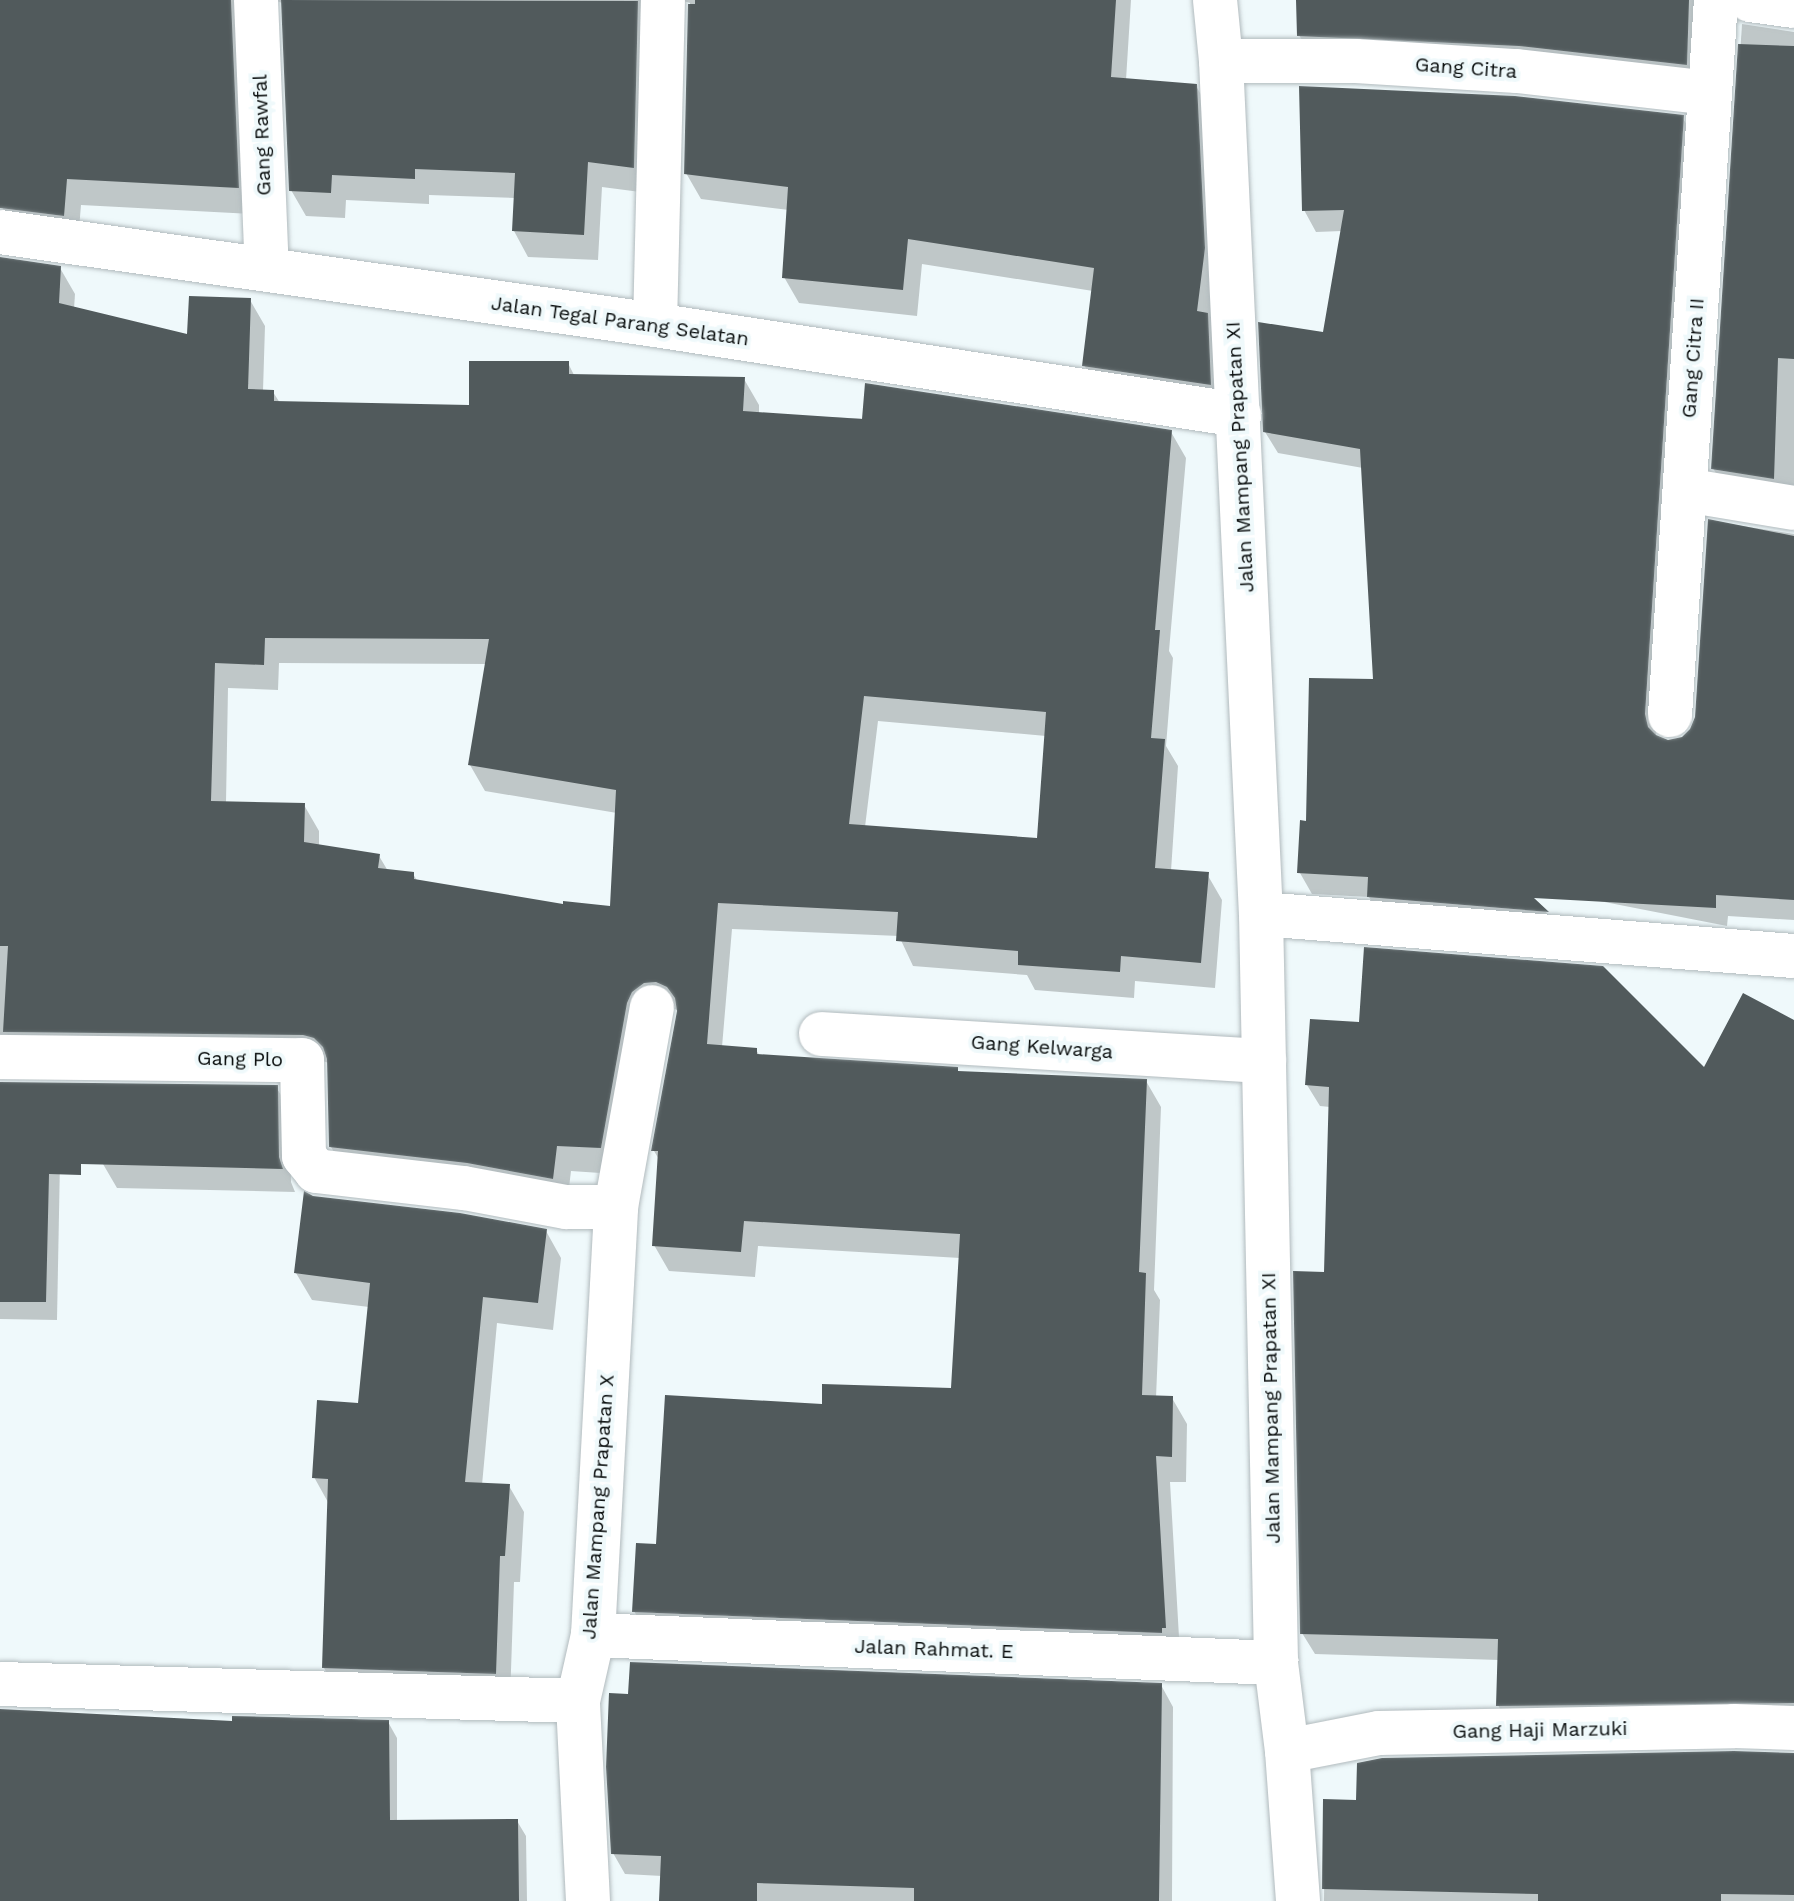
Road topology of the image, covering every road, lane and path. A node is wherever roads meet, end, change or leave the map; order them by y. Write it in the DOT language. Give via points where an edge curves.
graph roads {
  1 [pos="256,0"];
  2 [pos="663,0"];
  3 [pos="1215,0"];
  4 [pos="1716,0"];
  5 [pos="1750,0"];
  6 [pos="1794,6"];
  7 [pos="1221,61"];
  8 [pos="1709,93"];
  9 [pos="0,232"];
  10 [pos="267,269"];
  11 [pos="655,325"];
  12 [pos="1239,415"];
  13 [pos="1685,490"];
  14 [pos="1794,508"];
  15 [pos="1670,715"];
  16 [pos="1261,914"];
  17 [pos="1794,956"];
  18 [pos="652,1007"];
  19 [pos="821,1034"];
  20 [pos="0,1057"];
  21 [pos="1264,1061"];
  22 [pos="616,1207"];
  23 [pos="593,1635"];
  24 [pos="1276,1663"];
  25 [pos="0,1684"];
  26 [pos="578,1701"];
  27 [pos="1794,1728"];
  28 [pos="1287,1751"];
  29 [pos="588,1901"];
  30 [pos="1298,1901"];
  1 -- 10 [label="street, Gang Rawfal"];
  2 -- 11 [label="street"];
  3 -- 7 [label="street, Jalan Mampang Prapatan XI"];
  4 -- 8 [label="street, Gang Citra II"];
  5 -- 6 [label="street"];
  7 -- 8 [label="street, Gang Citra" via="1356,61 1517,71"];
  7 -- 12 [label="street, Jalan Mampang Prapatan XI"];
  8 -- 13 [label="street, Gang Citra II"];
  9 -- 10 [label="street, Jalan Tegal Parang Selatan"];
  10 -- 11 [label="street, Jalan Tegal Parang Selatan"];
  11 -- 12 [label="street, Jalan Tegal Parang Selatan"];
  12 -- 16 [label="street, Jalan Mampang Prapatan XI"];
  13 -- 14 [label="street"];
  13 -- 15 [label="street, Gang Citra II"];
  16 -- 17 [label="street"];
  16 -- 21 [label="street, Jalan Mampang Prapatan XI"];
  18 -- 22 [label="street, Jalan Mampang Prapatan X"];
  19 -- 21 [label="street, Gang Kelwarga"];
  20 -- 22 [label="street, Gang Plo" via="302,1060 304,1156 316,1171 464,1188 554,1205"];
  21 -- 24 [label="street, Jalan Mampang Prapatan XI"];
  22 -- 23 [label="street, Jalan Mampang Prapatan X"];
  23 -- 24 [label="street, Jalan Rahmat. E"];
  23 -- 26 [label="street, Jalan Mampang Prapatan X"];
  24 -- 28 [label="street, Jalan Mampang Prapatan XI"];
  25 -- 26 [label="street"];
  26 -- 29 [label="street, Jalan Mampang Prapatan X"];
  27 -- 28 [label="street, Gang Haji Marzuki" via="1379,1733"];
  28 -- 30 [label="street, Jalan Mampang Prapatan XI"];
}
